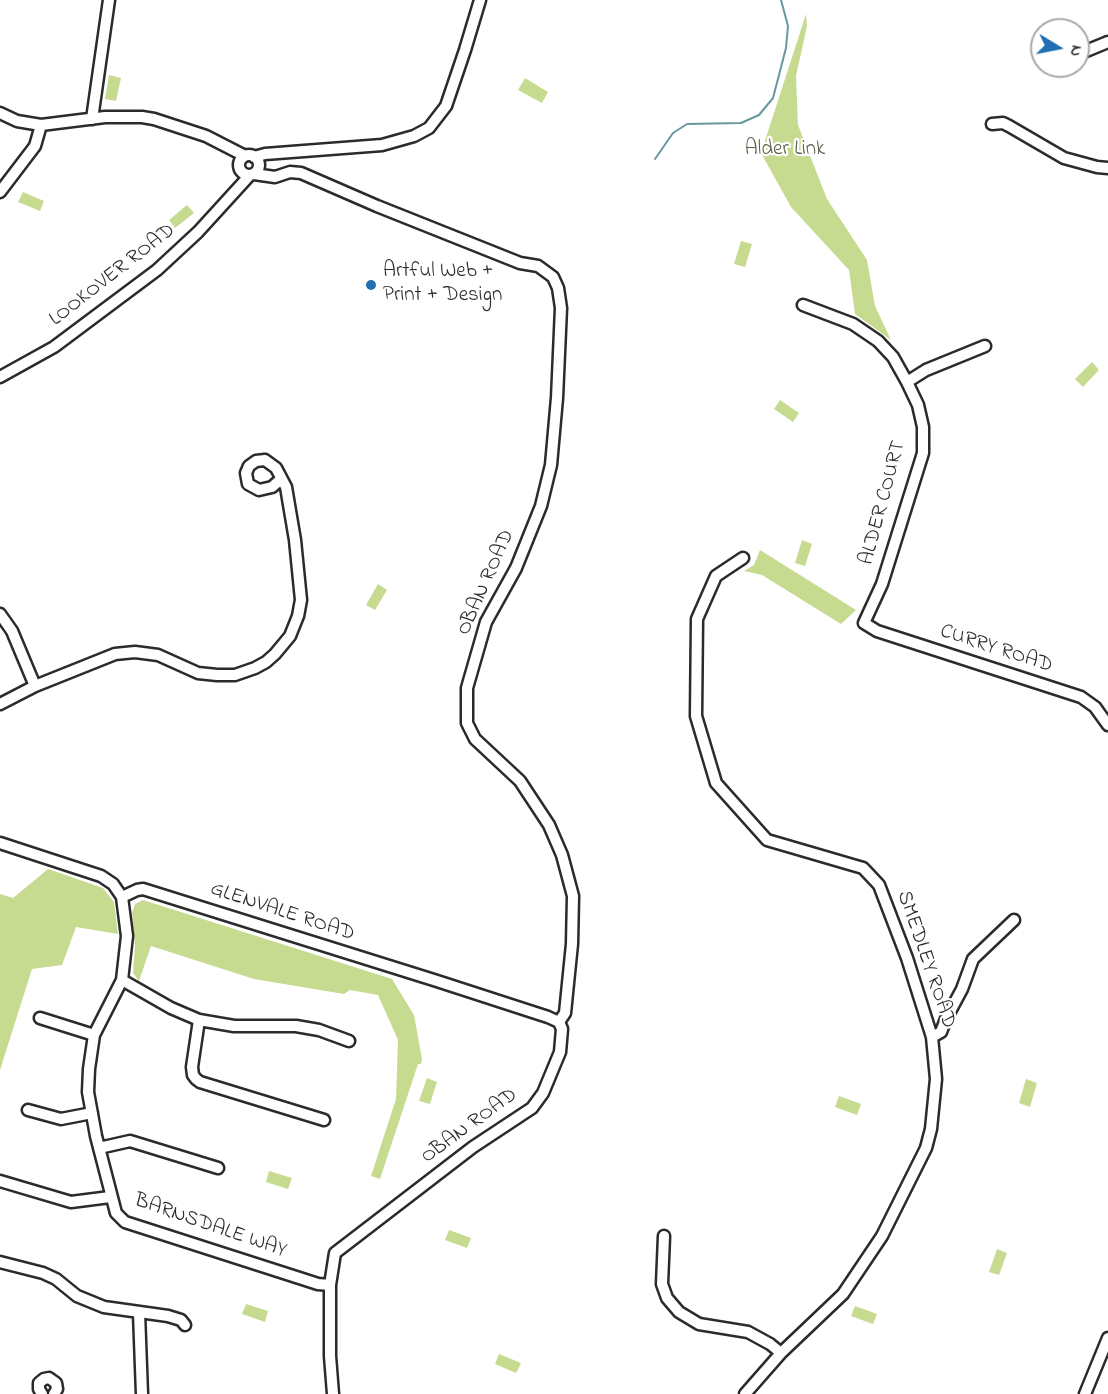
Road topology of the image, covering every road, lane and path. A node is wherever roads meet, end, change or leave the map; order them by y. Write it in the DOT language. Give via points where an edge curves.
graph roads {
  1 [pos="109,0"];
  2 [pos="480,0"];
  3 [pos="1108,42"];
  4 [pos="1090,49"];
  5 [pos="0,113"];
  6 [pos="92,119"];
  7 [pos="992,124"];
  8 [pos="38,125"];
  9 [pos="250,166"];
  10 [pos="1102,168"];
  11 [pos="0,192"];
  12 [pos="803,305"];
  13 [pos="985,346"];
  14 [pos="0,377"];
  15 [pos="907,382"];
  16 [pos="280,480"];
  17 [pos="743,558"];
  18 [pos="0,614"];
  19 [pos="864,623"];
  20 [pos="36,686"];
  21 [pos="0,704"];
  22 [pos="1108,725"];
  23 [pos="0,843"];
  24 [pos="122,897"];
  25 [pos="1014,920"];
  26 [pos="122,980"];
  27 [pos="38,1017"];
  28 [pos="199,1020"];
  29 [pos="559,1022"];
  30 [pos="94,1035"];
  31 [pos="932,1037"];
  32 [pos="350,1041"];
  33 [pos="26,1110"];
  34 [pos="92,1113"];
  35 [pos="324,1120"];
  36 [pos="99,1148"];
  37 [pos="218,1168"];
  38 [pos="0,1181"];
  39 [pos="110,1197"];
  40 [pos="664,1236"];
  41 [pos="0,1262"];
  42 [pos="330,1285"];
  43 [pos="139,1313"];
  44 [pos="185,1325"];
  45 [pos="1108,1338"];
  46 [pos="781,1353"];
  47 [pos="58,1393"];
  48 [pos="42,1394"];
  49 [pos="142,1394"];
  50 [pos="333,1394"];
  51 [pos="745,1394"];
  52 [pos="1085,1394"];
  1 -- 6 [label="street"];
  2 -- 9 [label="street" via="446,106 429,128 382,145 265,154"];
  3 -- 4 [label="street"];
  5 -- 8 [label="street"];
  6 -- 8 [label="street"];
  6 -- 9 [label="street, OBAN ROAD" via="154,119 206,136"];
  7 -- 10 [label="street" via="1003,123 1064,158"];
  8 -- 11 [label="street" via="37,141"];
  9 -- 14 [label="street, LOOKOVER ROAD" via="237,189 198,232 151,274 54,347"];
  9 -- 29 [label="street, OBAN ROAD" via="270,177 301,173 377,207 520,263 538,266 553,277 558,288 561,339 551,465 541,506 516,568 486,622 467,688 467,723 475,740 520,781 549,825 562,855 573,896 565,1013"];
  12 -- 15 [label="street, ALDER COURT" via="871,335 893,357"];
  13 -- 15 [label="street"];
  15 -- 19 [label="street, ALDER COURT" via="923,427 922,453 882,584"];
  16 -- 20 [label="street" via="288,494 301,600 290,636 275,654 255,668 235,675 198,673 158,655 115,654"];
  17 -- 31 [label="street, SMEDLEY ROAD" via="716,576 698,619 696,716 716,783 767,840 863,868 879,885"];
  18 -- 20 [label="street" via="12,630"];
  19 -- 22 [label="street, CURRY ROAD" via="877,631 1081,698 1095,707"];
  20 -- 21 [label="street"];
  23 -- 24 [label="street" via="101,876"];
  24 -- 26 [label="street, BARNSDALE WAY" via="127,936"];
  24 -- 29 [label="street, GLENVALE ROAD" via="143,889"];
  25 -- 31 [label="street" via="973,959 941,1032"];
  26 -- 28 [label="street"];
  26 -- 30 [label="street, BARNSDALE WAY"];
  27 -- 30 [label="street"];
  28 -- 32 [label="street" via="234,1026 296,1026"];
  28 -- 35 [label="street" via="192,1067 196,1079"];
  29 -- 42 [label="street, OBAN ROAD" via="560,1052 543,1093 532,1108 473,1147 339,1248 333,1259"];
  30 -- 34 [label="street, BARNSDALE WAY" via="88,1092"];
  31 -- 46 [label="street, SMEDLEY ROAD" via="936,1079 926,1148 882,1236 856,1277"];
  33 -- 34 [label="street" via="61,1119"];
  34 -- 36 [label="street, BARNSDALE WAY"];
  36 -- 37 [label="street" via="130,1141"];
  36 -- 39 [label="street, BARNSDALE WAY"];
  38 -- 39 [label="street" via="71,1202"];
  39 -- 42 [label="street, BARNSDALE WAY" via="116,1213 125,1222"];
  40 -- 46 [label="street" via="662,1284 679,1312 699,1324 748,1332"];
  41 -- 43 [label="street" via="43,1273 77,1296 104,1307"];
  42 -- 50 [label="street, OBAN ROAD"];
  43 -- 44 [label="street" via="168,1316"];
  43 -- 49 [label="street"];
  45 -- 52 [label="street"];
  46 -- 51 [label="street, SMEDLEY ROAD"];
  47 -- 48 [label="street" via="56,1383 47,1378 39,1383"];
}
